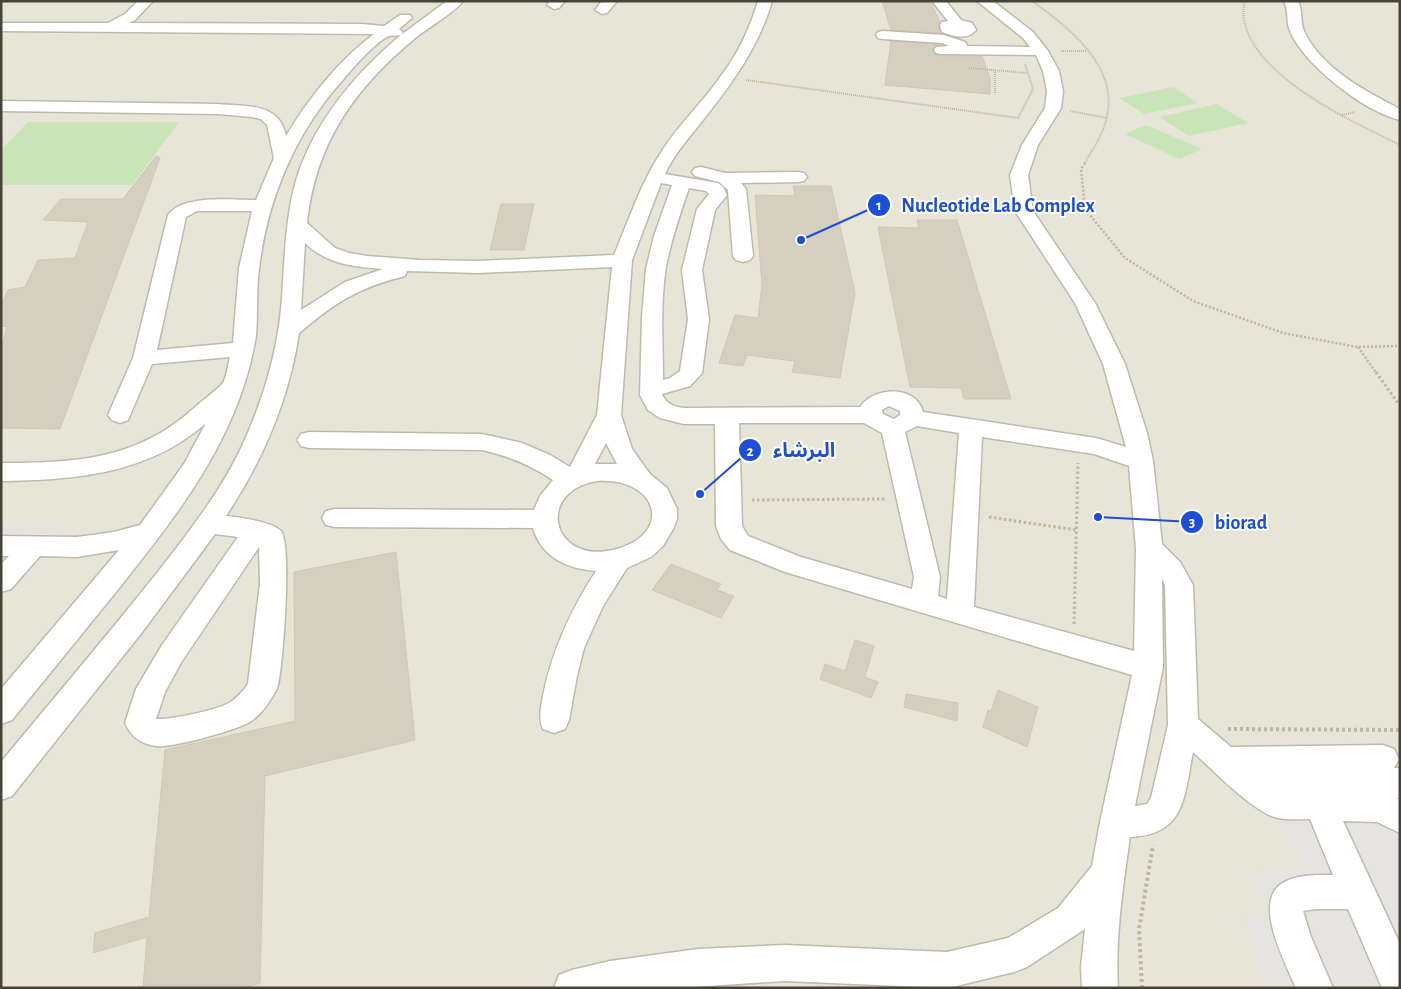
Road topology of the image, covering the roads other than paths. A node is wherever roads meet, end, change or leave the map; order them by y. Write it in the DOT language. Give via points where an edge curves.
graph roads {
  1 [pos="146,1"];
  2 [pos="154,1"];
  3 [pos="456,1"];
  4 [pos="765,1"];
  5 [pos="938,1"];
  6 [pos="1291,1"];
  7 [pos="420,4"];
  8 [pos="994,17"];
  9 [pos="383,24"];
  10 [pos="112,26"];
  11 [pos="155,26"];
  12 [pos="1,27"];
  13 [pos="959,27"];
  14 [pos="302,28"];
  15 [pos="362,28"];
  16 [pos="410,34"];
  17 [pos="1,35"];
  18 [pos="83,35"];
  19 [pos="941,50"];
  20 [pos="974,51"];
  21 [pos="1041,52"];
  22 [pos="335,80"];
  23 [pos="1,106"];
  24 [pos="1400,115"];
  25 [pos="281,156"];
  26 [pos="658,171"];
  27 [pos="798,177"];
  28 [pos="724,178"];
  29 [pos="682,182"];
  30 [pos="262,204"];
  31 [pos="297,224"];
  32 [pos="742,256"];
  33 [pos="430,268"];
  34 [pos="621,270"];
  35 [pos="289,331"];
  36 [pos="242,349"];
  37 [pos="144,358"];
  38 [pos="235,383"];
  39 [pos="662,387"];
  40 [pos="120,415"];
  41 [pos="608,415"];
  42 [pos="727,415"];
  43 [pos="892,420"];
  44 [pos="971,427"];
  45 [pos="1135,433"];
  46 [pos="1041,436"];
  47 [pos="308,440"];
  48 [pos="1141,461"];
  49 [pos="1,472"];
  50 [pos="575,478"];
  51 [pos="641,479"];
  52 [pos="335,518"];
  53 [pos="543,519"];
  54 [pos="207,524"];
  55 [pos="151,531"];
  56 [pos="255,532"];
  57 [pos="1,546"];
  58 [pos="34,546"];
  59 [pos="77,547"];
  60 [pos="1149,548"];
  61 [pos="617,560"];
  62 [pos="1,582"];
  63 [pos="107,583"];
  64 [pos="921,603"];
  65 [pos="960,614"];
  66 [pos="1148,667"];
  67 [pos="1,711"];
  68 [pos="554,720"];
  69 [pos="1191,732"];
  70 [pos="1225,761"];
  71 [pos="1392,771"];
  72 [pos="1251,783"];
  73 [pos="1,786"];
  74 [pos="1320,806"];
  75 [pos="1400,818"];
  76 [pos="1116,822"];
  77 [pos="1108,873"];
  78 [pos="1358,892"];
  79 [pos="1400,986"];
  80 [pos="572,988"];
  81 [pos="1100,988"];
  82 [pos="1314,988"];
  1 -- 10 [label="street" via="130,17"];
  2 -- 11 [label="street" via="142,18"];
  3 -- 16 [label="street"];
  4 -- 26 [label="street" via="747,47 728,78"];
  5 -- 13 [label="street"];
  6 -- 24 [label="street" via="1297,30 1311,54 1340,80"];
  7 -- 9 [label="street"];
  7 -- 15 [label="street" via="390,20"];
  8 -- 13 [label="street"];
  8 -- 21 [label="street" via="1028,35"];
  9 -- 14 [label="street"];
  9 -- 15 [label="street"];
  9 -- 16 [label="street"];
  9 -- 22 [label="street" via="369,45"];
  10 -- 11 [label="street"];
  10 -- 12 [label="street"];
  10 -- 18 [label="street"];
  11 -- 14 [label="street"];
  13 -- 20 [label="street" via="882,33 947,39"];
  14 -- 15 [label="street"];
  16 -- 31 [label="street" via="358,84 329,125 308,172"];
  17 -- 18 [label="street"];
  18 -- 22 [label="street" via="320,36 343,45"];
  19 -- 20 [label="street"];
  20 -- 21 [label="street"];
  21 -- 45 [label="street" via="1051,71 1055,91 1053,108 1030,145 1018,175 1024,211 1085,303 1114,364"];
  22 -- 25 [label="street" via="309,112"];
  23 -- 25 [label="street" via="254,112 267,116 275,124"];
  25 -- 30 [label="street"];
  26 -- 28 [label="street"];
  26 -- 29 [label="street"];
  26 -- 34 [label="street"];
  27 -- 28 [label="street"];
  28 -- 32 [label="street" via="737,189"];
  29 -- 39 [label="street" via="656,270"];
  29 -- 39 [label="street" via="712,187 718,195 706,209 690,280 698,303 691,373 684,381"];
  30 -- 36 [label="street" via="253,245"];
  30 -- 37 [label="street" via="194,206 177,215"];
  31 -- 33 [label="street" via="316,244 347,259"];
  31 -- 35 [label="street"];
  33 -- 34 [label="street" via="502,268 536,274"];
  33 -- 35 [label="street" via="371,278 350,286 330,297"];
  34 -- 41 [label="street"];
  35 -- 54 [label="street" via="276,392 246,463"];
  36 -- 37 [label="street"];
  36 -- 38 [label="street"];
  37 -- 40 [label="street"];
  38 -- 49 [label="street" via="196,419 143,453 78,471"];
  38 -- 55 [label="street" via="216,428 193,469"];
  39 -- 42 [label="street" via="674,394 678,402 695,416"];
  41 -- 50 [label="street"];
  41 -- 51 [label="street" via="613,437"];
  42 -- 43 [label="street"];
  42 -- 64 [label="street" via="730,532 739,543 794,565"];
  43 -- 44 [label="street"];
  43 -- 64 [label="street" via="927,577"];
  44 -- 46 [label="street"];
  44 -- 65 [label="street"];
  45 -- 46 [label="street" via="1105,437"];
  45 -- 48 [label="street"];
  46 -- 48 [label="street" via="1110,450"];
  47 -- 50 [label="street" via="482,442 514,449"];
  48 -- 60 [label="street"];
  50 -- 51 [label="street" via="600,472 621,472"];
  50 -- 53 [label="street" via="557,490 547,504"];
  51 -- 61 [label="street" via="658,493 666,512 660,532 643,550"];
  52 -- 53 [label="street"];
  53 -- 61 [label="street" via="547,534 557,548 594,562"];
  54 -- 56 [label="street"];
  54 -- 73 [label="street" via="132,624"];
  55 -- 59 [label="street" via="114,542"];
  55 -- 63 [label="street"];
  56 -- 56 [label="street" via="271,538 274,560 263,685 259,696 226,718 160,733 142,728 140,723 151,690 172,652"];
  57 -- 58 [label="street"];
  58 -- 59 [label="street"];
  58 -- 62 [label="street"];
  59 -- 63 [label="street" via="101,560 107,571"];
  60 -- 66 [label="street"];
  60 -- 69 [label="street" via="1172,570 1179,585"];
  61 -- 68 [label="street" via="588,607 566,660"];
  63 -- 67 [label="street"];
  64 -- 65 [label="street"];
  65 -- 66 [label="street"];
  66 -- 76 [label="street"];
  69 -- 70 [label="street"];
  69 -- 76 [label="street" via="1166,804 1158,815 1141,821"];
  70 -- 71 [label="street"];
  70 -- 72 [label="street"];
  71 -- 72 [label="street"];
  72 -- 74 [label="street" via="1278,803"];
  74 -- 75 [label="street" via="1376,807 1393,812"];
  74 -- 78 [label="street"];
  76 -- 77 [label="street"];
  77 -- 80 [label="street" via="1070,920 1014,954 947,970 786,963 698,967 610,979"];
  77 -- 81 [label="street"];
  78 -- 79 [label="street"];
  78 -- 82 [label="street" via="1306,893 1295,895 1288,902 1289,923"];
}
